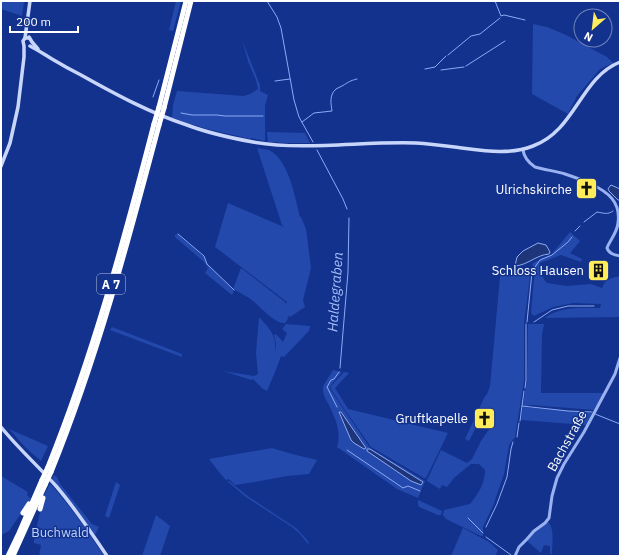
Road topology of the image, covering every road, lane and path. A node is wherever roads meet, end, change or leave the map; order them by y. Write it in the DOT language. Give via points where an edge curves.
graph roads {
  1 [pos="30,1"];
  2 [pos="186,1"];
  3 [pos="191,1"];
  4 [pos="28,43"];
  5 [pos="620,62"];
  6 [pos="161,107"];
  7 [pos="523,150"];
  8 [pos="1,166"];
  9 [pos="620,256"];
  10 [pos="620,358"];
  11 [pos="1,427"];
  12 [pos="44,483"];
  13 [pos="38,490"];
  14 [pos="40,509"];
  15 [pos="24,513"];
  16 [pos="8,556"];
  17 [pos="13,556"];
  18 [pos="107,556"];
  19 [pos="515,556"];
  1 -- 4 [label="main road"];
  2 -- 6 [label="highway, A 7"];
  3 -- 6 [label="highway, A 7"];
  4 -- 7 [label="main road" via="95,83 148,109 212,133 275,145 402,143 489,151"];
  4 -- 8 [label="main road" via="16,120"];
  5 -- 7 [label="main road" via="608,68 591,85 558,130 547,139"];
  6 -- 12 [label="highway, A 7, bridge" via="130,234 104,322 75,409"];
  7 -- 9 [label="street" via="525,157 535,167 575,177 612,198 618,209 619,219 607,248 612,254"];
  10 -- 19 [label="street, Bachstraße" via="604,395 557,478 549,518 519,547"];
  11 -- 18 [label="main road" via="57,487"];
  12 -- 13 [label="highway, A 7"];
  12 -- 14 [label="highway"];
  12 -- 17 [label="highway, A 7"];
  13 -- 15 [label="highway"];
  13 -- 16 [label="highway, A 7"];
}
